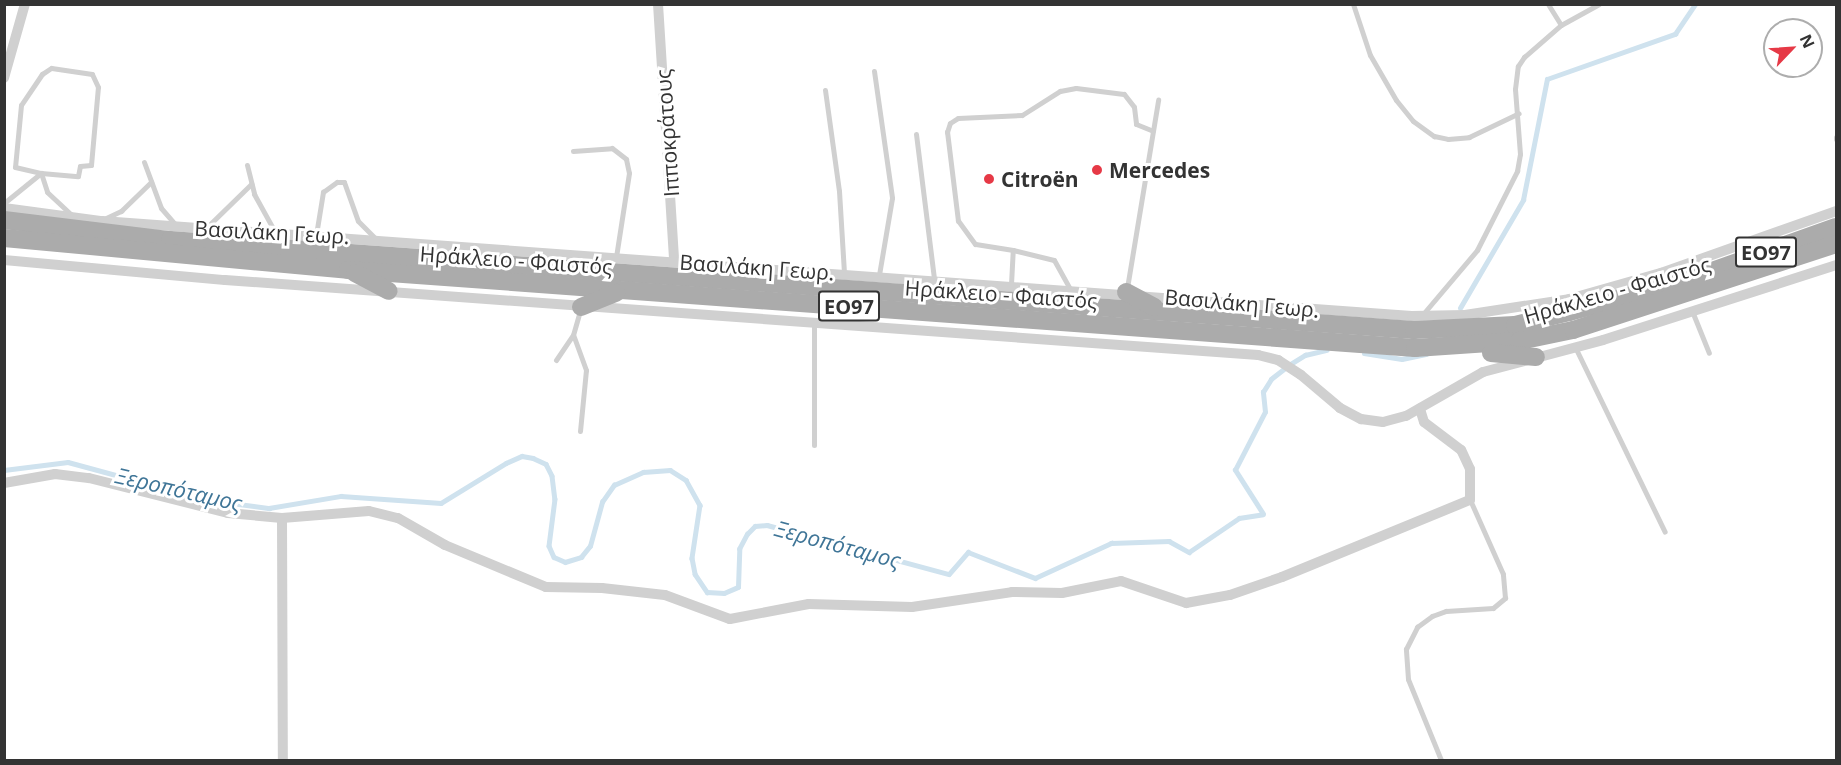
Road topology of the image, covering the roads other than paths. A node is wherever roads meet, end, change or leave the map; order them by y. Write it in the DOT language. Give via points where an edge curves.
graph roads {
  1 [pos="25,4"];
  2 [pos="658,4"];
  3 [pos="1353,4"];
  4 [pos="1548,4"];
  5 [pos="1599,4"];
  6 [pos="1562,24"];
  7 [pos="874,71"];
  8 [pos="4,78"];
  9 [pos="825,90"];
  10 [pos="1158,100"];
  11 [pos="1519,112"];
  12 [pos="1153,131"];
  13 [pos="916,134"];
  14 [pos="573,150"];
  15 [pos="144,162"];
  16 [pos="247,165"];
  17 [pos="41,173"];
  18 [pos="151,182"];
  19 [pos="251,184"];
  20 [pos="4,203"];
  21 [pos="4,208"];
  22 [pos="1836,211"];
  23 [pos="77,218"];
  24 [pos="4,220"];
  25 [pos="102,221"];
  26 [pos="179,226"];
  27 [pos="1836,227"];
  28 [pos="205,228"];
  29 [pos="275,232"];
  30 [pos="316,235"];
  31 [pos="4,238"];
  32 [pos="375,238"];
  33 [pos="1836,244"];
  34 [pos="1012,250"];
  35 [pos="1716,253"];
  36 [pos="616,257"];
  37 [pos="4,260"];
  38 [pos="674,261"];
  39 [pos="1836,265"];
  40 [pos="348,270"];
  41 [pos="844,273"];
  42 [pos="1661,273"];
  43 [pos="879,276"];
  44 [pos="934,279"];
  45 [pos="1011,284"];
  46 [pos="1070,289"];
  47 [pos="624,290"];
  48 [pos="1692,290"];
  49 [pos="389,291"];
  50 [pos="1126,292"];
  51 [pos="1725,300"];
  52 [pos="581,307"];
  53 [pos="1167,312"];
  54 [pos="1422,315"];
  55 [pos="1679,315"];
  56 [pos="814,322"];
  57 [pos="573,335"];
  58 [pos="1415,348"];
  59 [pos="1576,349"];
  60 [pos="1709,353"];
  61 [pos="1536,357"];
  62 [pos="556,360"];
  63 [pos="1419,409"];
  64 [pos="580,431"];
  65 [pos="814,445"];
  66 [pos="4,483"];
  67 [pos="1470,500"];
  68 [pos="282,518"];
  69 [pos="1665,532"];
  70 [pos="283,760"];
  71 [pos="1441,760"];
  1 -- 8 [label="street"];
  2 -- 38 [label="street, Ιπποκράτους"];
  3 -- 11 [label="lane" via="1370,55 1396,100 1413,121 1434,136 1448,140 1469,136"];
  4 -- 6 [label="lane"];
  5 -- 6 [label="lane"];
  6 -- 11 [label="lane" via="1518,66 1515,89"];
  7 -- 43 [label="lane" via="892,198"];
  9 -- 41 [label="lane" via="839,191"];
  10 -- 12 [label="lane"];
  11 -- 54 [label="lane" via="1519,162 1501,208 1477,250"];
  12 -- 34 [label="lane" via="1136,124 1134,107 1124,94 1076,88 1060,91 1022,115 958,118 950,123 947,132 958,221 975,244"];
  12 -- 50 [label="lane"];
  13 -- 44 [label="lane"];
  14 -- 36 [label="lane" via="612,148 626,159 629,173"];
  15 -- 18 [label="lane"];
  16 -- 19 [label="lane"];
  17 -- 17 [label="lane" via="15,167 21,105 42,74 51,68 92,74 98,87 92,165 80,166 78,176"];
  17 -- 20 [label="lane"];
  17 -- 23 [label="lane" via="47,192"];
  18 -- 25 [label="lane" via="121,211"];
  18 -- 26 [label="lane" via="161,208"];
  19 -- 28 [label="lane"];
  19 -- 29 [label="lane"];
  21 -- 23 [label="street, Βασιλάκη Γεωρ."];
  22 -- 35 [label="street, Βασιλάκη Γεωρ."];
  23 -- 25 [label="street, Βασιλάκη Γεωρ."];
  24 -- 53 [label="main road, Ηράκλειο - Φαιστός / ΕΟ97" via="170,240"];
  25 -- 26 [label="street, Βασιλάκη Γεωρ."];
  26 -- 28 [label="street, Βασιλάκη Γεωρ."];
  27 -- 48 [label="main road, Ηράκλειο - Φαιστός / ΕΟ97"];
  28 -- 29 [label="street, Βασιλάκη Γεωρ."];
  29 -- 30 [label="street, Βασιλάκη Γεωρ."];
  30 -- 32 [label="street, Βασιλάκη Γεωρ."];
  30 -- 32 [label="lane" via="323,192 336,182 344,182 358,221"];
  31 -- 40 [label="main road, Ηράκλειο - Φαιστός / ΕΟ97"];
  32 -- 36 [label="street, Βασιλάκη Γεωρ."];
  33 -- 48 [label="main road, Ηράκλειο - Φαιστός / ΕΟ97"];
  34 -- 45 [label="lane"];
  34 -- 46 [label="lane" via="1054,260"];
  35 -- 42 [label="street, Βασιλάκη Γεωρ."];
  35 -- 48 [label="street" via="1700,267"];
  36 -- 38 [label="street, Βασιλάκη Γεωρ."];
  37 -- 49 [label="street"];
  38 -- 41 [label="street, Βασιλάκη Γεωρ."];
  39 -- 51 [label="street"];
  40 -- 47 [label="main road, Ηράκλειο - Φαιστός / ΕΟ97"];
  40 -- 49 [label="main road"];
  41 -- 43 [label="street, Βασιλάκη Γεωρ."];
  42 -- 48 [label="street"];
  42 -- 54 [label="street, Βασιλάκη Γεωρ." via="1569,300 1512,309"];
  43 -- 44 [label="street, Βασιλάκη Γεωρ."];
  44 -- 45 [label="street, Βασιλάκη Γεωρ."];
  45 -- 46 [label="street, Βασιλάκη Γεωρ."];
  46 -- 50 [label="street, Βασιλάκη Γεωρ."];
  47 -- 52 [label="main road"];
  47 -- 58 [label="main road, Ηράκλειο - Φαιστός / ΕΟ97"];
  48 -- 51 [label="street"];
  48 -- 51 [label="street"];
  48 -- 53 [label="main road, Ηράκλειο - Φαιστός / ΕΟ97" via="1464,330 1375,328"];
  48 -- 55 [label="street"];
  48 -- 55 [label="street"];
  48 -- 58 [label="main road, Ηράκλειο - Φαιστός / ΕΟ97" via="1573,330 1519,341"];
  48 -- 60 [label="lane"];
  49 -- 52 [label="street"];
  50 -- 53 [label="main road"];
  50 -- 54 [label="street, Βασιλάκη Γεωρ."];
  52 -- 56 [label="street"];
  52 -- 57 [label="lane"];
  55 -- 59 [label="street"];
  56 -- 63 [label="street" via="1231,353 1282,362 1340,408 1361,419 1394,420"];
  56 -- 65 [label="lane"];
  57 -- 62 [label="lane"];
  57 -- 64 [label="lane" via="586,370"];
  58 -- 61 [label="main road"];
  59 -- 61 [label="street"];
  59 -- 69 [label="lane"];
  61 -- 63 [label="street" via="1473,376"];
  63 -- 67 [label="street" via="1424,422 1461,450 1470,469"];
  66 -- 68 [label="street" via="36,476 70,475 112,482 228,513"];
  67 -- 68 [label="street" via="1282,577 1207,601 1186,603 1120,580 1062,593 1012,592 912,607 808,604 730,620 665,595 602,588 546,588 384,514 351,510"];
  67 -- 71 [label="lane" via="1503,574 1505,598 1493,608 1446,610 1432,616 1414,631 1405,656 1408,679"];
  68 -- 70 [label="street"];
}
